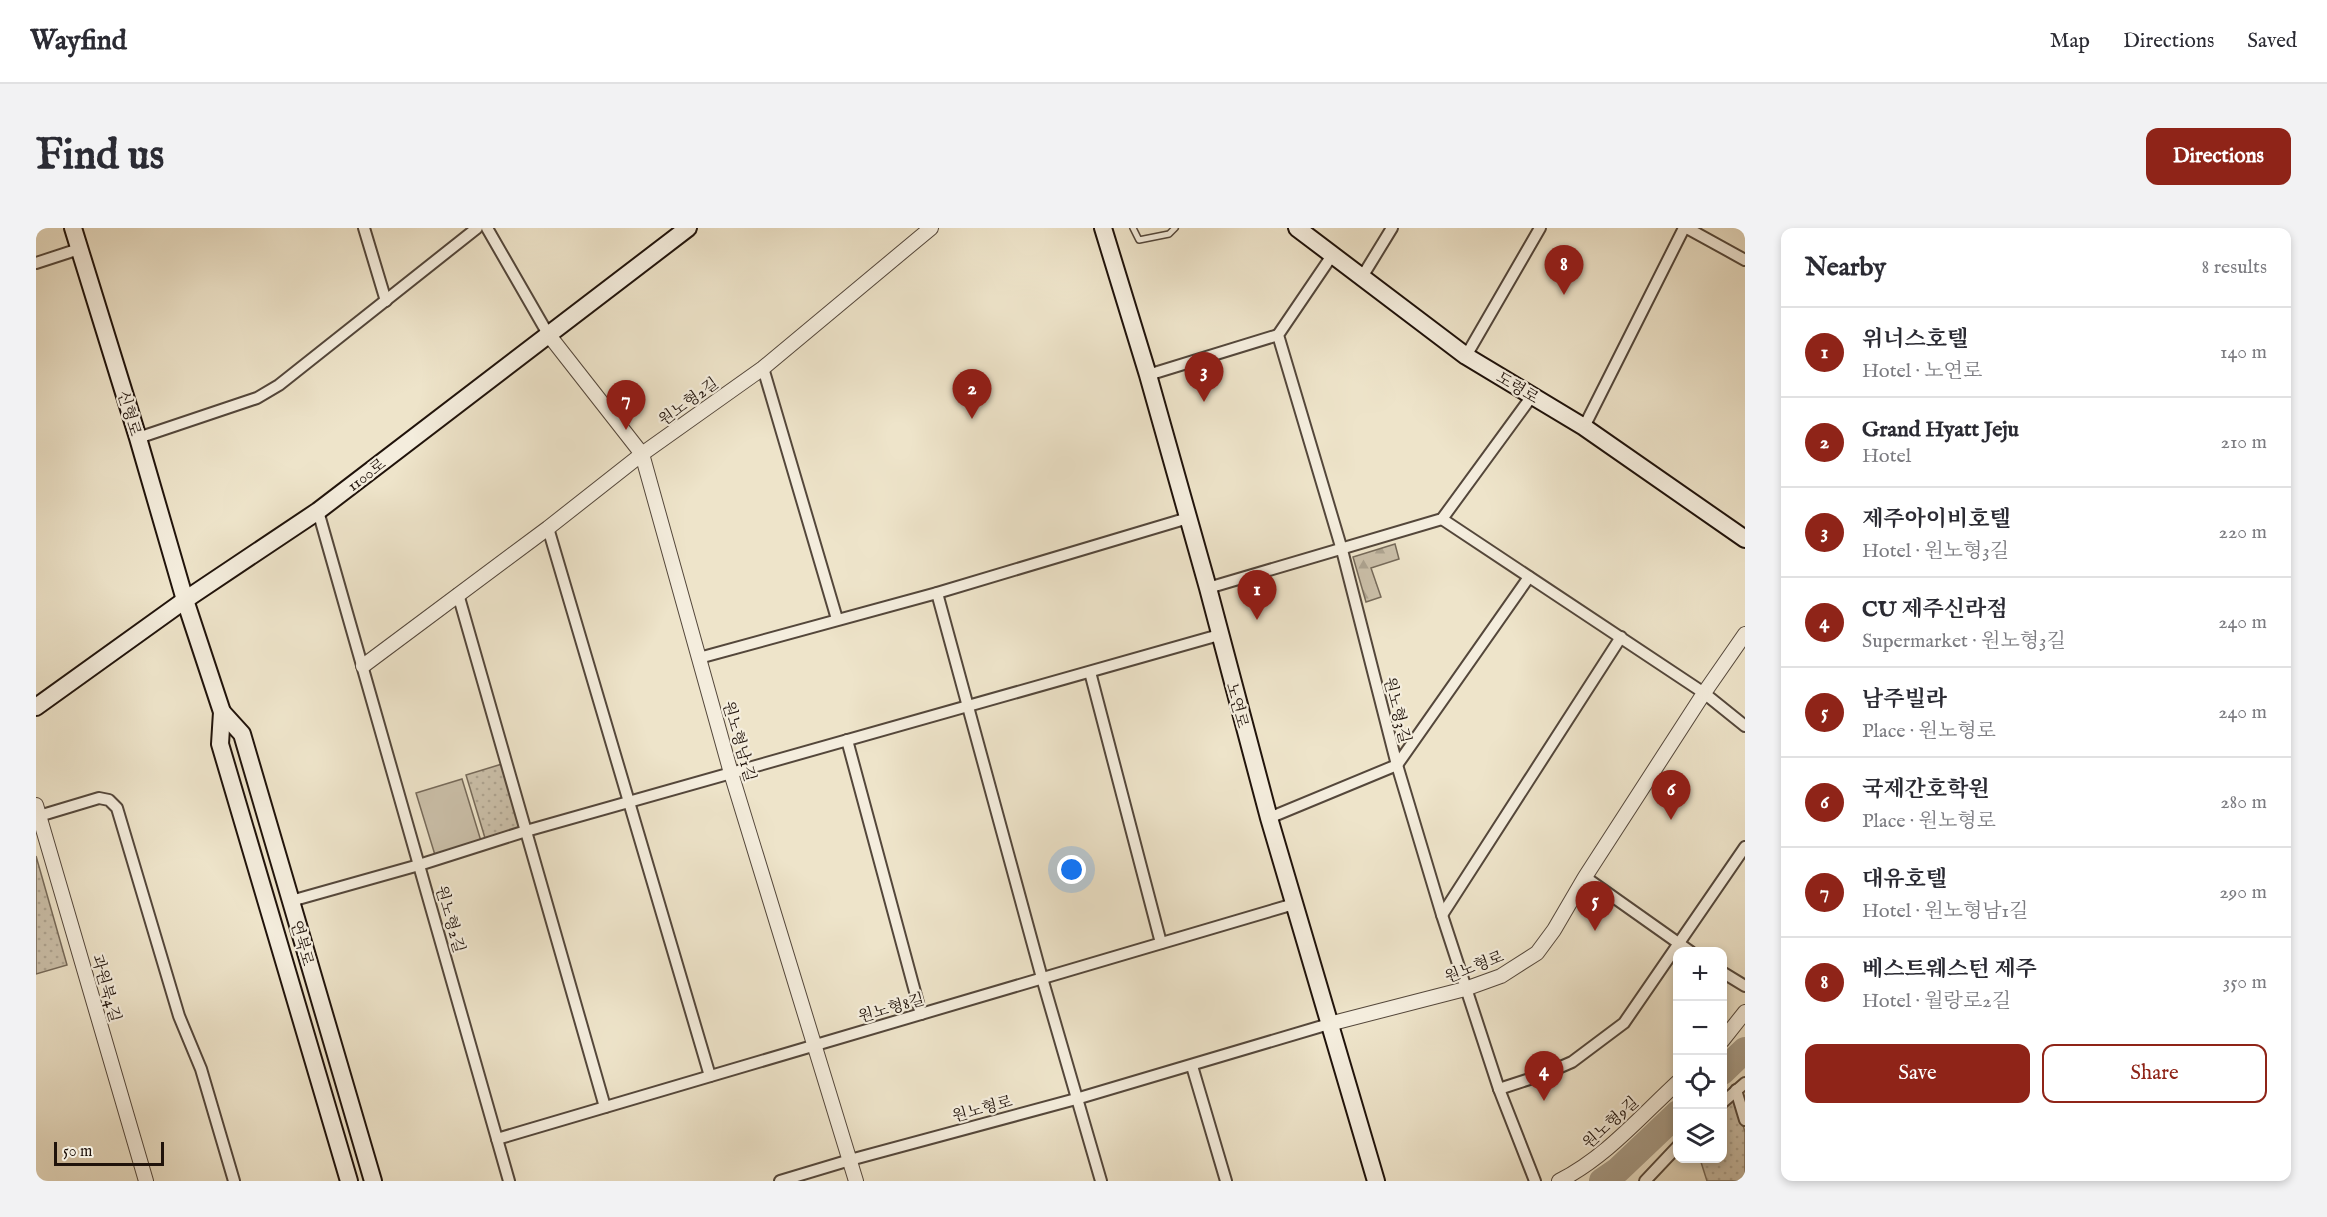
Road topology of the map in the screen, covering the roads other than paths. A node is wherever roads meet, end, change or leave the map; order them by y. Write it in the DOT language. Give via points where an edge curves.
graph roads {
  1 [pos="73,228"];
  2 [pos="364,228"];
  3 [pos="477,228"];
  4 [pos="487,228"];
  5 [pos="688,228"];
  6 [pos="931,228"];
  7 [pos="1103,228"];
  8 [pos="1133,228"];
  9 [pos="1175,228"];
  10 [pos="1297,228"];
  11 [pos="1392,228"];
  12 [pos="1540,228"];
  13 [pos="1686,228"];
  14 [pos="79,249"];
  15 [pos="1333,254"];
  16 [pos="1745,260"];
  17 [pos="36,263"];
  18 [pos="1362,277"];
  19 [pos="386,301"];
  20 [pos="548,334"];
  21 [pos="1278,335"];
  22 [pos="1466,356"];
  23 [pos="762,368"];
  24 [pos="1148,375"];
  25 [pos="1532,396"];
  26 [pos="1584,427"];
  27 [pos="138,438"];
  28 [pos="642,454"];
  29 [pos="318,511"];
  30 [pos="1188,519"];
  31 [pos="1442,519"];
  32 [pos="548,528"];
  33 [pos="1745,539"];
  34 [pos="1342,550"];
  35 [pos="1529,577"];
  36 [pos="1208,588"];
  37 [pos="937,593"];
  38 [pos="458,594"];
  39 [pos="185,600"];
  40 [pos="837,619"];
  41 [pos="1745,634"];
  42 [pos="1219,635"];
  43 [pos="1621,637"];
  44 [pos="699,658"];
  45 [pos="363,666"];
  46 [pos="1090,672"];
  47 [pos="1704,693"];
  48 [pos="968,706"];
  49 [pos="36,707"];
  50 [pos="222,712"];
  51 [pos="1745,726"];
  52 [pos="847,740"];
  53 [pos="1397,765"];
  54 [pos="732,773"];
  55 [pos="629,802"];
  56 [pos="38,810"];
  57 [pos="1269,818"];
  58 [pos="526,831"];
  59 [pos="1745,848"];
  60 [pos="419,865"];
  61 [pos="1585,877"];
  62 [pos="291,901"];
  63 [pos="1294,904"];
  64 [pos="1442,915"];
  65 [pos="1161,943"];
  66 [pos="1677,943"];
  67 [pos="1684,947"];
  68 [pos="1727,975"];
  69 [pos="1042,978"];
  70 [pos="1745,986"];
  71 [pos="1465,989"];
  72 [pos="1745,1012"];
  73 [pos="921,1014"];
  74 [pos="1329,1024"];
  75 [pos="1727,1035"];
  76 [pos="814,1045"];
  77 [pos="1192,1066"];
  78 [pos="710,1076"];
  79 [pos="1673,1086"];
  80 [pos="1741,1087"];
  81 [pos="1499,1089"];
  82 [pos="1076,1099"];
  83 [pos="1727,1099"];
  84 [pos="605,1107"];
  85 [pos="1745,1120"];
  86 [pos="497,1139"];
  87 [pos="1673,1151"];
  88 [pos="850,1160"];
  89 [pos="146,1181"];
  90 [pos="234,1181"];
  91 [pos="349,1181"];
  92 [pos="373,1181"];
  93 [pos="508,1181"];
  94 [pos="780,1181"];
  95 [pos="856,1181"];
  96 [pos="1101,1181"];
  97 [pos="1226,1181"];
  98 [pos="1376,1181"];
  99 [pos="1535,1181"];
  100 [pos="1559,1181"];
  101 [pos="1646,1181"];
  1 -- 14 [label="main road, 신형로"];
  2 -- 19 [label="street"];
  3 -- 19 [label="street"];
  4 -- 20 [label="street"];
  5 -- 20 [label="main road, 1100로"];
  6 -- 23 [label="street, 원노형2길"];
  7 -- 24 [label="main road, 노연로"];
  8 -- 9 [label="lane" via="1140,240 1169,234"];
  10 -- 15 [label="main road, 도령로"];
  11 -- 18 [label="street"];
  12 -- 22 [label="street"];
  13 -- 16 [label="street"];
  13 -- 26 [label="street"];
  14 -- 17 [label="street"];
  14 -- 27 [label="main road, 신형로"];
  15 -- 18 [label="main road, 도령로"];
  15 -- 21 [label="street"];
  18 -- 22 [label="main road, 도령로"];
  19 -- 27 [label="street" via="257,398"];
  20 -- 28 [label="street, 원노형남1길"];
  20 -- 29 [label="main road, 1100로"];
  21 -- 24 [label="street"];
  21 -- 34 [label="street, 원노형3길"];
  22 -- 25 [label="main road, 도령로"];
  23 -- 28 [label="street, 원노형2길"];
  23 -- 40 [label="street"];
  24 -- 30 [label="main road, 노연로"];
  25 -- 26 [label="main road, 도령로"];
  25 -- 31 [label="street"];
  26 -- 33 [label="main road, 도령로"];
  27 -- 39 [label="main road, 신형로"];
  28 -- 32 [label="street, 원노형2길"];
  28 -- 44 [label="street, 원노형남1길"];
  29 -- 39 [label="main road, 1100로"];
  29 -- 45 [label="street, 원노형2길"];
  30 -- 36 [label="main road, 노연로"];
  30 -- 37 [label="street"];
  31 -- 34 [label="street"];
  31 -- 35 [label="street"];
  32 -- 38 [label="street, 원노형2길"];
  32 -- 55 [label="street"];
  34 -- 36 [label="street"];
  34 -- 53 [label="street, 원노형3길"];
  35 -- 43 [label="street"];
  35 -- 53 [label="street"];
  36 -- 42 [label="main road, 노연로"];
  37 -- 40 [label="street"];
  37 -- 48 [label="street"];
  38 -- 45 [label="street, 원노형2길"];
  38 -- 58 [label="street"];
  39 -- 49 [label="main road, 1100로"];
  39 -- 50 [label="main road, 연북로"];
  40 -- 44 [label="street"];
  41 -- 47 [label="street, 원노형로"];
  42 -- 46 [label="street"];
  42 -- 57 [label="main road, 노연로"];
  43 -- 47 [label="street"];
  43 -- 64 [label="street"];
  44 -- 54 [label="street, 원노형남1길"];
  45 -- 60 [label="street, 원노형2길"];
  46 -- 48 [label="street"];
  46 -- 65 [label="street"];
  47 -- 51 [label="street"];
  47 -- 61 [label="street, 원노형로"];
  48 -- 52 [label="street"];
  48 -- 69 [label="street"];
  50 -- 62 [label="main road, 연북로" via="242,734"];
  50 -- 91 [label="main road, 연북로" via="219,744"];
  52 -- 54 [label="street"];
  52 -- 73 [label="street"];
  53 -- 57 [label="street"];
  53 -- 64 [label="street, 원노형3길"];
  54 -- 55 [label="street"];
  54 -- 76 [label="street, 원노형남1길"];
  55 -- 58 [label="street"];
  55 -- 78 [label="street"];
  56 -- 89 [label="street, 과원북4길"];
  56 -- 90 [label="street" via="99,798 109,800 117,808 179,1016 201,1069"];
  57 -- 63 [label="main road, 노연로"];
  58 -- 60 [label="street"];
  58 -- 84 [label="street"];
  59 -- 66 [label="street"];
  60 -- 62 [label="street"];
  60 -- 86 [label="street, 원노형2길"];
  61 -- 66 [label="street"];
  61 -- 71 [label="street, 원노형로" via="1537,953 1501,976"];
  62 -- 92 [label="main road, 연북로"];
  63 -- 65 [label="street, 원노형8길"];
  63 -- 74 [label="main road, 노연로"];
  64 -- 71 [label="street, 원노형3길"];
  65 -- 69 [label="street, 원노형8길"];
  66 -- 67 [label="street"];
  66 -- 81 [label="street" via="1624,1023 1572,1062"];
  68 -- 70 [label="street"];
  69 -- 73 [label="street, 원노형8길"];
  69 -- 82 [label="street"];
  71 -- 74 [label="street, 원노형로"];
  71 -- 81 [label="street, 원노형3길"];
  72 -- 75 [label="street"];
  73 -- 76 [label="street, 원노형8길"];
  74 -- 77 [label="street, 원노형로"];
  74 -- 98 [label="main road, 노연로"];
  76 -- 78 [label="street, 원노형8길"];
  76 -- 88 [label="street, 원노형남1길"];
  77 -- 82 [label="street, 원노형로"];
  77 -- 97 [label="street"];
  78 -- 84 [label="street, 원노형8길"];
  79 -- 100 [label="street, 원노형9길" via="1604,1151 1578,1172"];
  80 -- 83 [label="street"];
  80 -- 85 [label="street"];
  81 -- 99 [label="street, 원노형3길"];
  82 -- 88 [label="street, 원노형로"];
  82 -- 96 [label="street"];
  84 -- 86 [label="street, 원노형8길"];
  86 -- 93 [label="street, 원노형2길"];
  87 -- 101 [label="street"];
  88 -- 94 [label="street, 원노형로"];
  88 -- 95 [label="street, 원노형남1길"];
}
